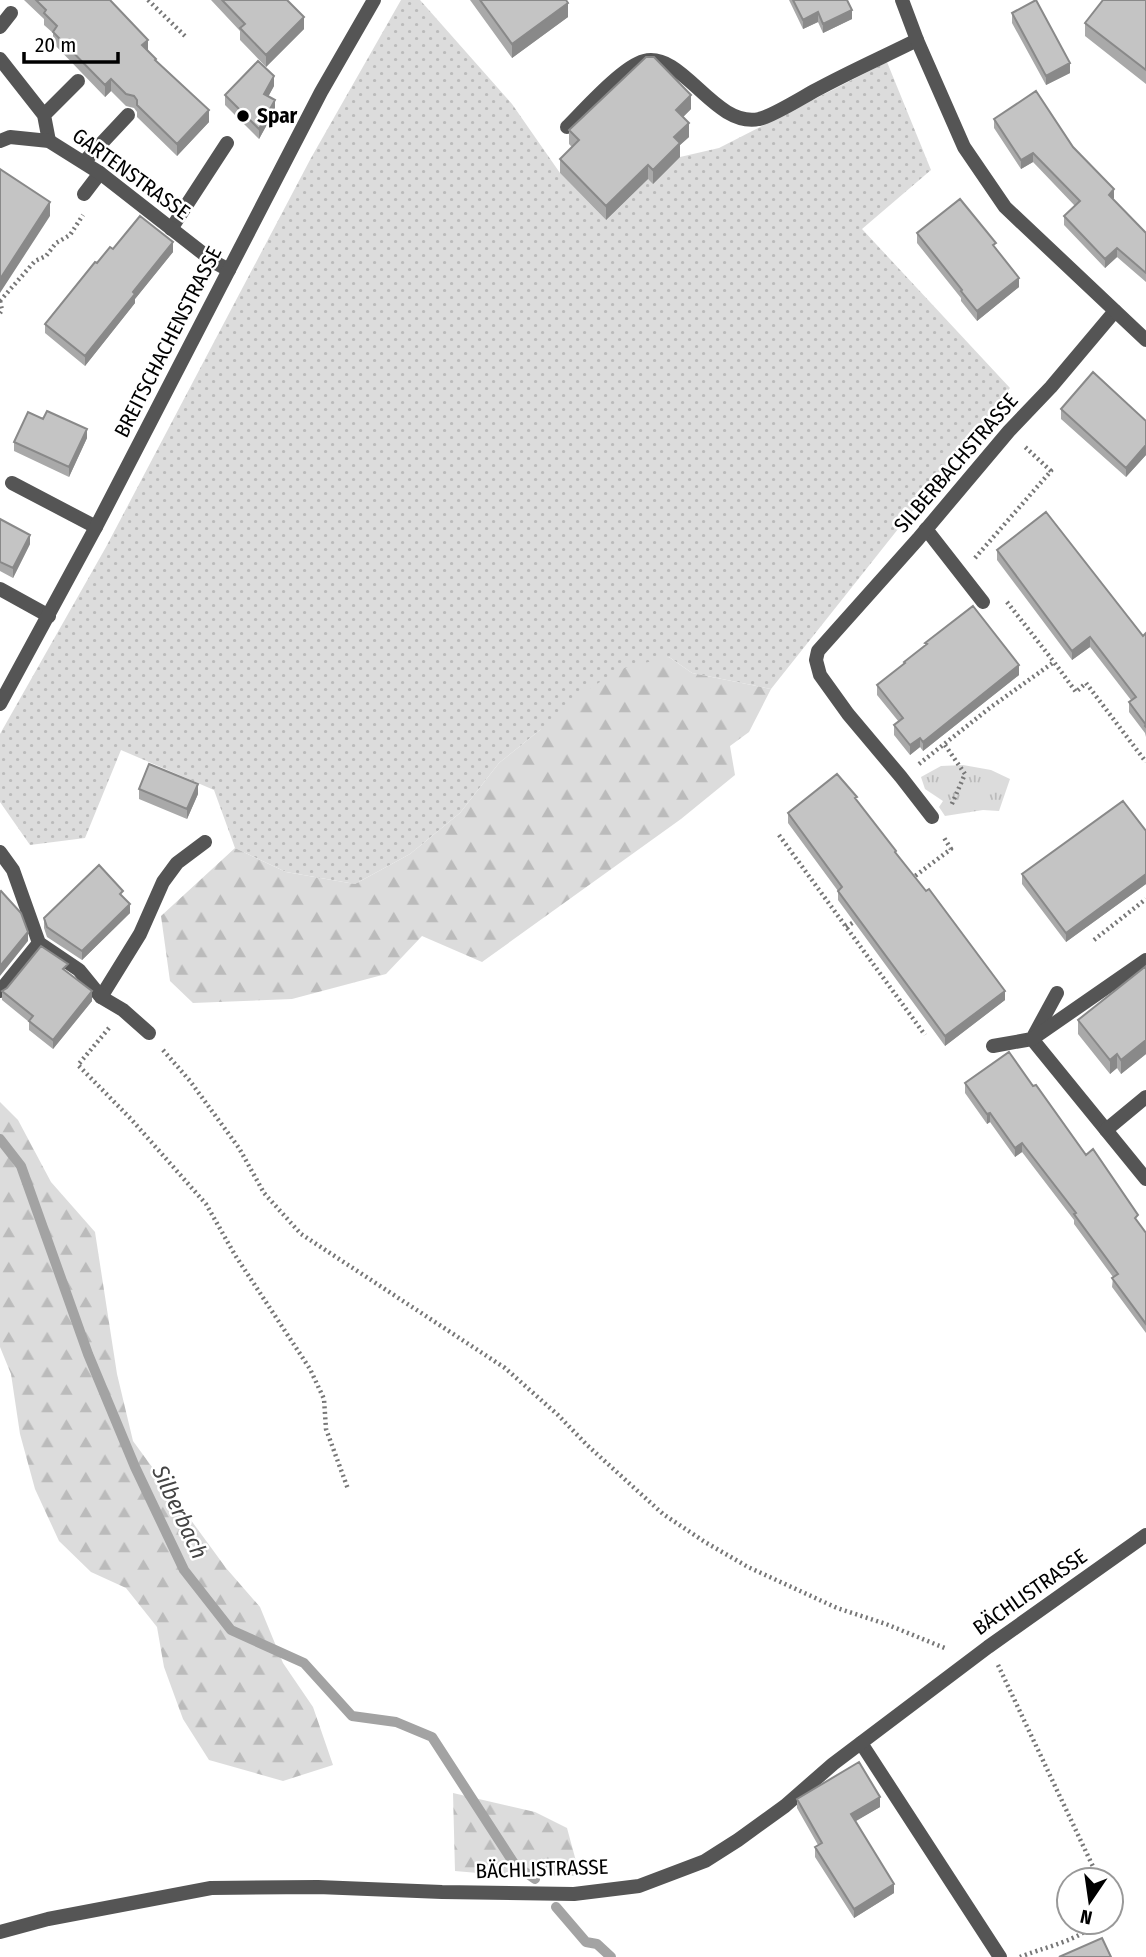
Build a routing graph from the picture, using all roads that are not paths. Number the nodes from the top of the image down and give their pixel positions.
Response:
1 (902, 0) edge
2 (369, 2) edge
3 (11, 13) dead end
4 (0, 27) edge
5 (917, 40) junction
6 (0, 60) edge
7 (78, 81) dead end
8 (44, 115) junction
9 (128, 115) edge
10 (567, 127) dead end
11 (0, 141) edge
12 (49, 141) junction
13 (227, 143) dead end
14 (84, 162) junction
15 (100, 173) junction
16 (84, 194) dead end
17 (171, 229) junction
18 (229, 270) junction
19 (1115, 311) junction
20 (1146, 340) edge
21 (12, 483) dead end
22 (96, 527) junction
23 (926, 529) junction
24 (0, 589) edge
25 (983, 602) dead end
26 (49, 616) junction
27 (0, 704) edge
28 (932, 817) road end
29 (205, 842) dead end
30 (0, 852) edge
31 (39, 943) junction
32 (1146, 960) edge
33 (0, 991) edge
34 (1057, 993) dead end
35 (101, 996) junction
36 (149, 1033) road end
37 (1032, 1039) junction
38 (993, 1046) dead end
39 (1146, 1097) edge
40 (1106, 1130) junction
41 (1146, 1179) edge
42 (1146, 1535) edge
43 (861, 1743) junction
44 (0, 1932) edge
45 (1000, 1957) edge

1 - 5 street
2 - 18 street, BREITSCHACHENSTRASSE
3 - 4 street
5 - 10 street
5 - 19 street
6 - 8 street
7 - 8 street
8 - 12 street
9 - 14 street
11 - 12 street, GARTENSTRASSE
12 - 14 street, GARTENSTRASSE
13 - 17 street
14 - 15 street, GARTENSTRASSE
15 - 16 street
15 - 17 street, GARTENSTRASSE
17 - 18 street, GARTENSTRASSE
18 - 22 street, BREITSCHACHENSTRASSE
19 - 20 street
19 - 23 street, SILBERBACHSTRASSE
21 - 22 street
22 - 26 street, BREITSCHACHENSTRASSE
23 - 25 street
23 - 28 street, SILBERBACHSTRASSE
24 - 26 street
26 - 27 street, BREITSCHACHENSTRASSE
29 - 35 street
30 - 31 street
31 - 33 street
31 - 35 street
32 - 37 street
34 - 37 street
35 - 36 street
37 - 38 street
37 - 40 street
39 - 40 street
40 - 41 street
42 - 43 street, BÄCHLISTRASSE
43 - 44 street, BÄCHLISTRASSE
43 - 45 street

